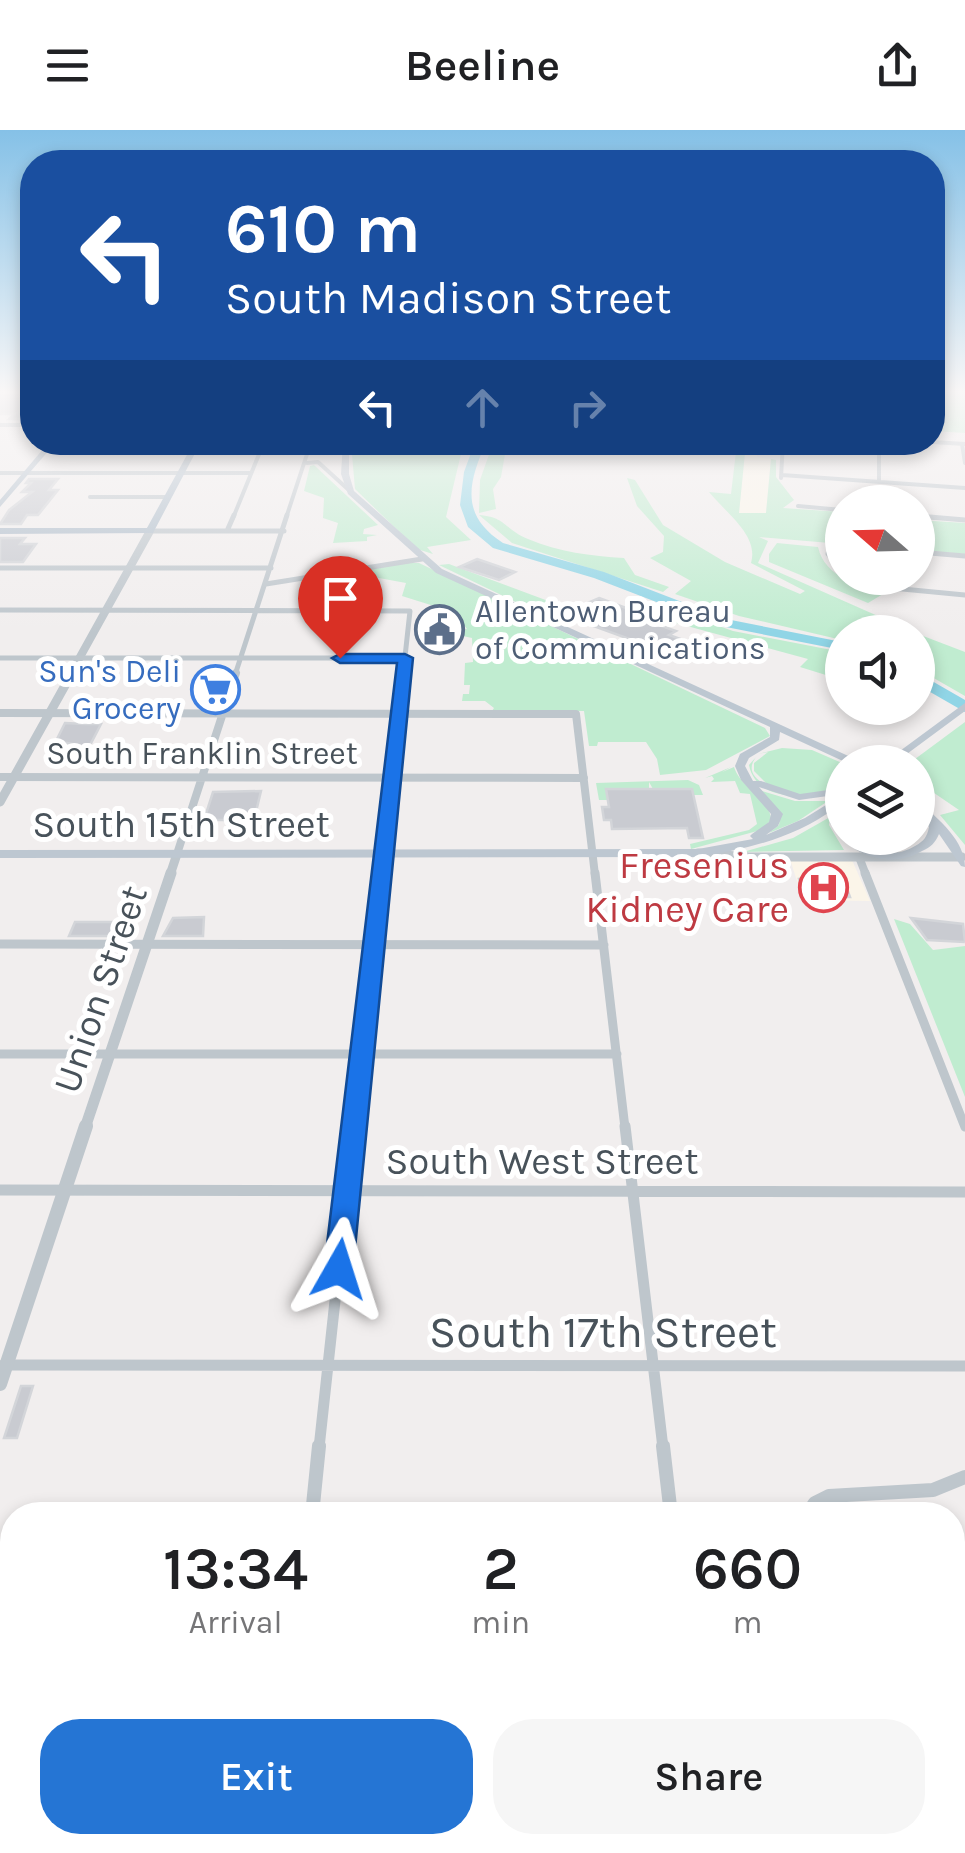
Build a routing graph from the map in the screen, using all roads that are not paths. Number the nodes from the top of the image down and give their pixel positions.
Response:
1 (304, 472) edge
2 (338, 472) edge
3 (345, 472) edge
4 (782, 472) edge
5 (879, 472) edge
6 (0, 473) edge
7 (182, 473) junction
8 (251, 473) joint
9 (27, 474) junction
10 (331, 474) joint
11 (879, 482) junction
12 (965, 488) edge
13 (351, 492) junction
14 (90, 497) dead end
15 (168, 497) junction
16 (0, 506) edge
17 (798, 506) dead end
18 (825, 508) edge
19 (935, 517) edge
20 (965, 520) edge
21 (0, 531) edge
22 (150, 531) junction
23 (227, 531) junction
24 (284, 531) junction
25 (935, 553) edge
26 (965, 556) edge
27 (422, 558) junction
28 (0, 568) edge
29 (130, 568) junction
30 (271, 568) junction
31 (266, 584) junction
32 (935, 592) edge
33 (965, 595) edge
34 (0, 610) edge
35 (106, 610) junction
36 (257, 610) junction
37 (0, 658) edge
38 (80, 658) junction
39 (242, 658) junction
40 (405, 658) junction
41 (965, 706) edge
42 (0, 713) edge
43 (49, 713) junction
44 (223, 714) junction
45 (399, 714) junction
46 (576, 714) joint
47 (774, 725) junction
48 (914, 745) edge
49 (764, 746) junction
50 (819, 746) junction
51 (825, 749) edge
52 (748, 754) junction
53 (0, 778) edge
54 (14, 778) junction
55 (202, 778) junction
56 (392, 778) junction
57 (584, 778) junction
58 (825, 796) edge
59 (0, 802) edge
60 (825, 807) edge
61 (935, 825) edge
62 (728, 849) junction
63 (593, 853) junction
64 (698, 853) junction
65 (0, 854) edge
66 (177, 854) junction
67 (384, 854) junction
68 (883, 855) edge
69 (900, 855) edge
70 (859, 857) junction
71 (893, 857) junction
72 (963, 860) edge
73 (0, 944) edge
74 (374, 944) junction
75 (146, 945) junction
76 (604, 945) junction
77 (0, 1054) edge
78 (110, 1054) junction
79 (362, 1054) junction
80 (617, 1054) junction
81 (965, 1127) edge
82 (0, 1190) edge
83 (64, 1190) junction
84 (633, 1191) junction
85 (347, 1192) junction
86 (965, 1192) edge
87 (3, 1365) edge
88 (328, 1365) junction
89 (654, 1366) junction
90 (965, 1366) edge
91 (0, 1384) edge
92 (965, 1478) edge
93 (313, 1502) edge
94 (670, 1502) edge
95 (817, 1502) edge

1 - 24 street, Union Street
2 - 10 street
3 - 13 main road
4 - 11 street
5 - 11 street
6 - 9 street
7 - 8 street
7 - 9 street
7 - 15 main road
8 - 23 street
9 - 16 main road
10 - 13 street
11 - 12 street
13 - 27 main road
14 - 15 street
15 - 22 main road
17 - 18 street
19 - 20 street
21 - 22 main road
22 - 23 street
22 - 29 street
23 - 24 street
24 - 30 street, Union Street
25 - 26 street
27 - 31 street
27 - 47 main road
28 - 29 street
29 - 30 street
29 - 35 street
30 - 31 street, Union Street
31 - 36 street, Union Street
32 - 33 street
34 - 35 street
35 - 36 street
35 - 38 street
36 - 39 street, Union Street
36 - 40 street
37 - 38 street
38 - 39 street
38 - 43 street
39 - 40 street
39 - 44 street, Union Street
40 - 45 street
41 - 48 main road
42 - 43 street
43 - 44 street
43 - 54 street
44 - 45 street
44 - 55 street, Union Street
45 - 46 street
45 - 56 street
46 - 57 street
47 - 49 main road
47 - 50 main road
49 - 50 main road
49 - 52 main road
50 - 51 main road
52 - 58 main road
52 - 62 main road
53 - 54 street, South Franklin Street
54 - 55 street, South Franklin Street
54 - 59 street
55 - 56 street, South Franklin Street
55 - 66 street, Union Street
56 - 57 street, South Franklin Street
56 - 67 street
57 - 63 street
60 - 62 main road
61 - 72 main road
62 - 64 main road
63 - 64 main road, South 15th Street
63 - 67 main road, South 15th Street
63 - 76 street
64 - 70 street, South 15th Street
65 - 66 main road, South 15th Street
66 - 67 main road, South 15th Street
66 - 75 street, Union Street
67 - 74 street
68 - 71 main road
69 - 71 main road
70 - 71 street, South 15th Street
70 - 81 street
71 - 72 street, South 15th Street
73 - 75 street
74 - 75 street
74 - 76 street
74 - 79 street
75 - 78 street, Union Street
76 - 80 street
77 - 78 street
78 - 79 street
78 - 83 street, Union Street
79 - 80 street
79 - 85 street
80 - 84 street
82 - 83 street, South West Street
83 - 85 street, South West Street
83 - 87 street, Union Street
84 - 85 street, South West Street
84 - 86 street, South West Street
84 - 89 street
85 - 88 street
87 - 88 street, South 17th Street
87 - 91 street, Union Street
88 - 89 street, South 17th Street
88 - 93 street
89 - 90 street, South 17th Street
89 - 94 street
92 - 95 street

